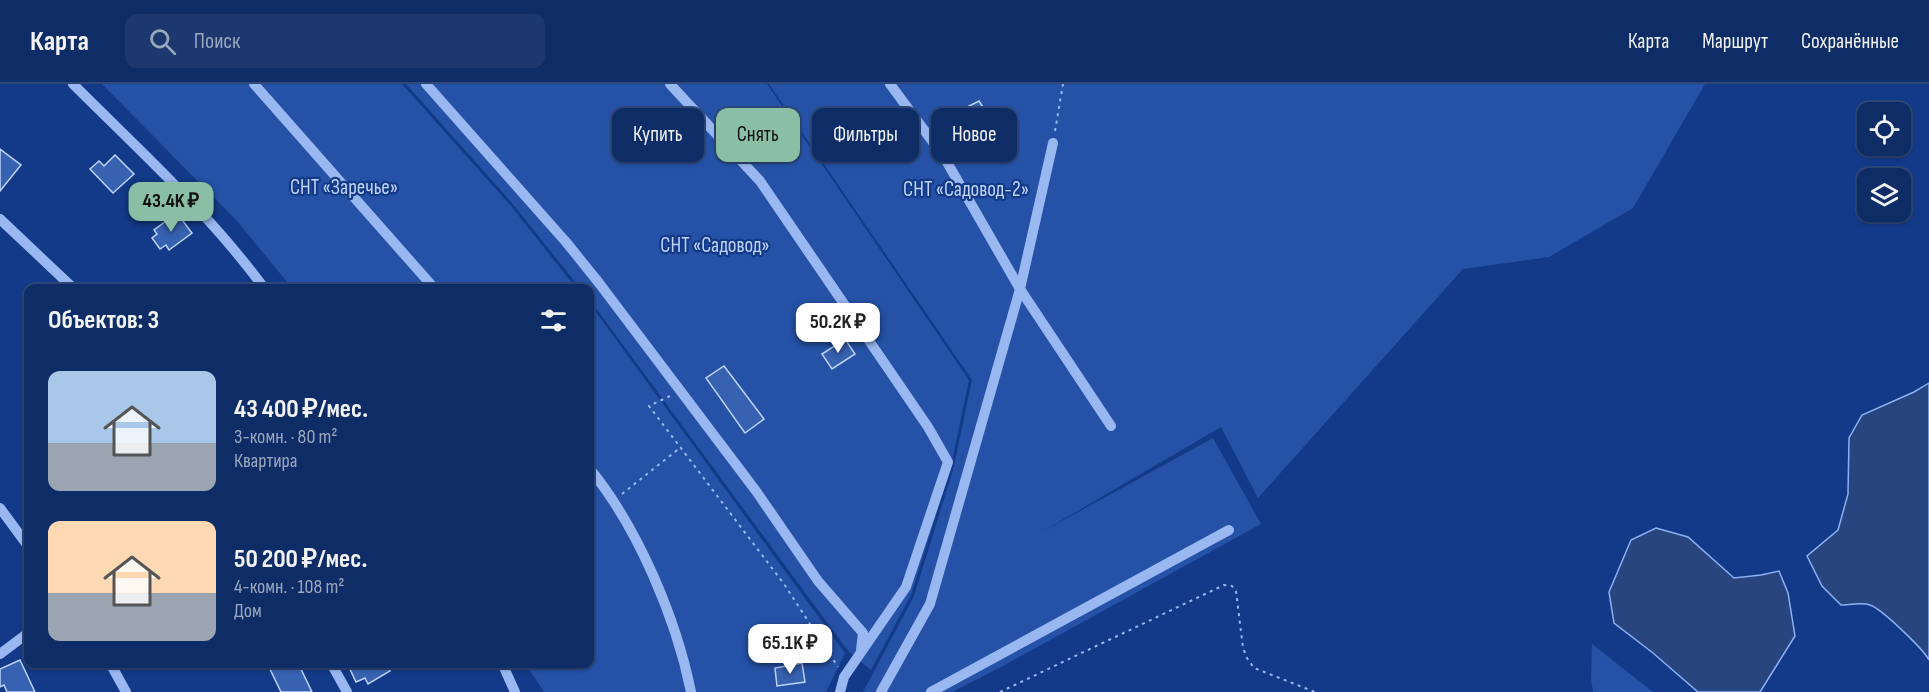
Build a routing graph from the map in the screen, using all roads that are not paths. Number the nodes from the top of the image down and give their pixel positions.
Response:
1 (73, 84) edge
2 (254, 84) edge
3 (426, 84) edge
4 (670, 84) edge
5 (890, 84) edge
6 (1053, 143) road end
7 (0, 219) edge
8 (69, 284) edge
9 (261, 284) edge
10 (430, 284) edge
11 (1020, 289) junction
12 (1111, 426) dead end
13 (594, 475) edge
14 (0, 508) edge
15 (1229, 530) dead end
16 (24, 541) edge
17 (24, 636) edge
18 (0, 654) edge
19 (860, 655) junction
20 (113, 668) edge
21 (334, 668) edge
22 (504, 668) edge
23 (126, 692) edge
24 (347, 692) edge
25 (515, 692) edge
26 (691, 692) edge
27 (840, 692) edge
28 (881, 692) edge
29 (932, 692) edge

1 - 9 street
2 - 10 street
3 - 19 street
4 - 19 street
5 - 11 street
6 - 11 street
7 - 8 street
11 - 12 street
11 - 28 street
13 - 26 street
14 - 16 street
15 - 29 street
17 - 18 street
19 - 27 street
20 - 23 street
21 - 24 street
22 - 25 street

